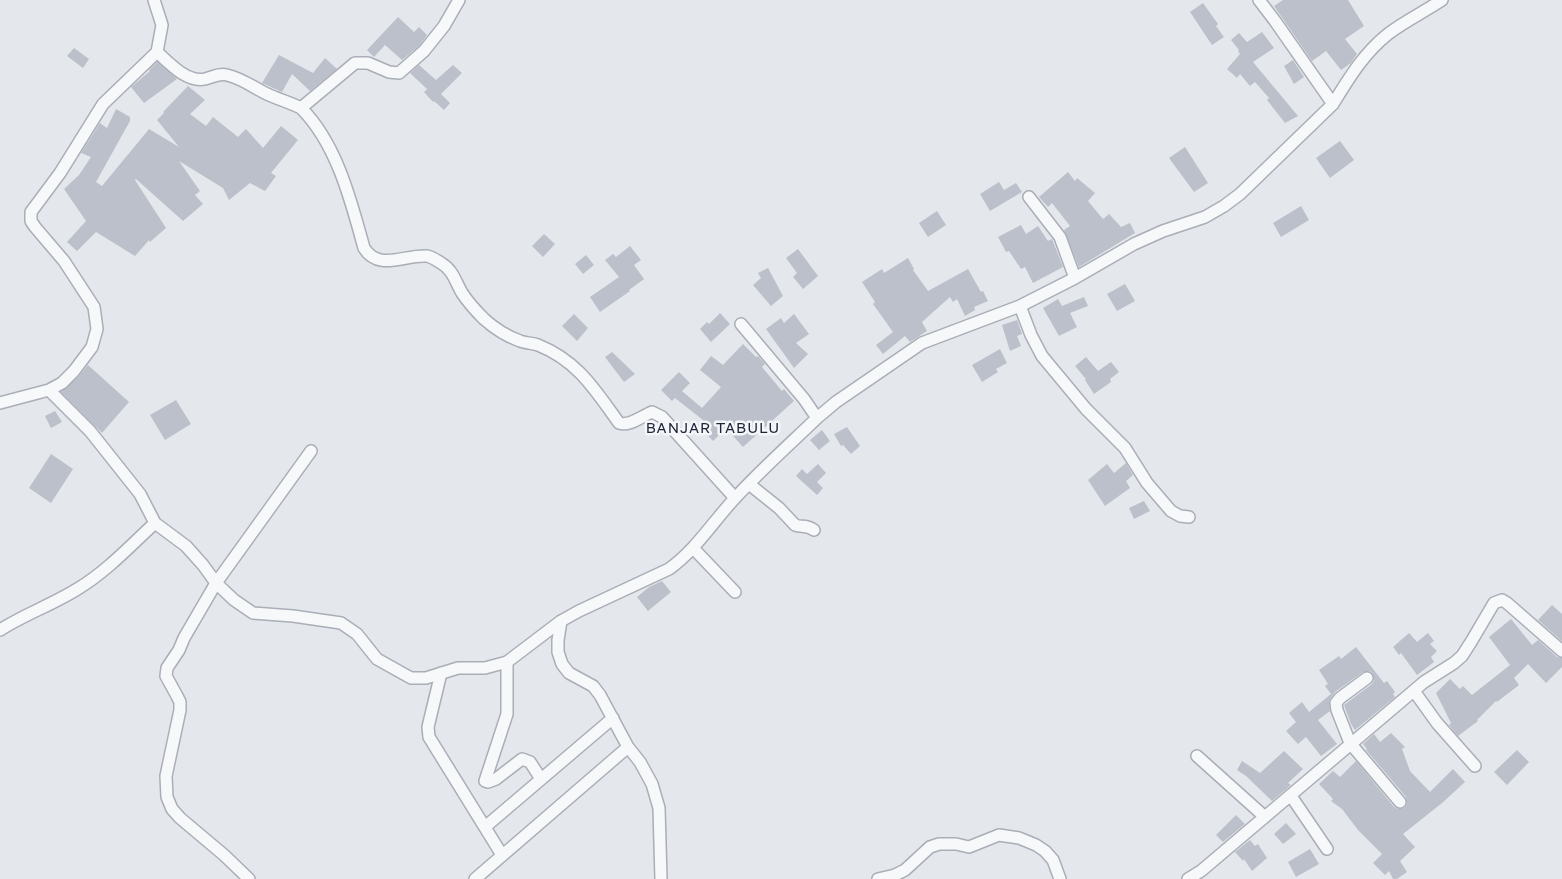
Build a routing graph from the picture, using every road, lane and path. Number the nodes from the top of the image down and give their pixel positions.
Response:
1 (154, 0) edge
2 (459, 0) edge
3 (1259, 0) edge
4 (1442, 0) edge
5 (157, 52) junction
6 (1333, 104) junction
7 (301, 108) junction
8 (1029, 197) dead end
9 (1074, 278) junction
10 (1020, 306) junction
11 (741, 324) dead end
12 (49, 390) junction
13 (0, 403) edge
14 (817, 418) junction
15 (311, 452) dead end
16 (749, 484) junction
17 (735, 498) junction
18 (1189, 517) dead end
19 (155, 523) junction
20 (814, 530) dead end
21 (693, 548) junction
22 (216, 583) junction
23 (735, 592) dead end
24 (561, 622) junction
25 (0, 630) edge
26 (1562, 651) edge
27 (507, 662) junction
28 (441, 673) junction
29 (1367, 678) dead end
30 (1414, 691) junction
31 (613, 718) junction
32 (1350, 743) junction
33 (628, 747) junction
34 (1197, 756) dead end
35 (1475, 766) dead end
36 (542, 779) junction
37 (1291, 796) junction
38 (1400, 802) dead end
39 (1265, 817) junction
40 (485, 828) junction
41 (1327, 849) dead end
42 (502, 855) junction
43 (250, 879) edge
44 (475, 879) edge
45 (661, 879) edge
46 (878, 879) edge
47 (1060, 879) edge
48 (1188, 879) edge

1 - 5 street
2 - 7 street
3 - 6 street
4 - 6 street
5 - 7 street
5 - 12 street
6 - 9 street
7 - 17 street
8 - 9 street
9 - 10 street
10 - 14 street
10 - 18 street
11 - 14 street
12 - 13 street
12 - 19 street
14 - 16 street
15 - 22 street
16 - 17 street
16 - 20 street
17 - 21 street
19 - 22 street
19 - 25 street
21 - 23 street
21 - 24 street
22 - 28 street
22 - 43 street
24 - 27 street
24 - 31 street
26 - 30 street
27 - 28 street
27 - 36 street
28 - 40 street
29 - 32 street
30 - 32 street
30 - 35 street
31 - 33 street
31 - 36 street
32 - 37 street
32 - 38 street
33 - 42 street
33 - 45 street
34 - 39 street
36 - 40 street
37 - 39 street
37 - 41 street
39 - 48 street
40 - 42 street
42 - 44 street
46 - 47 street

